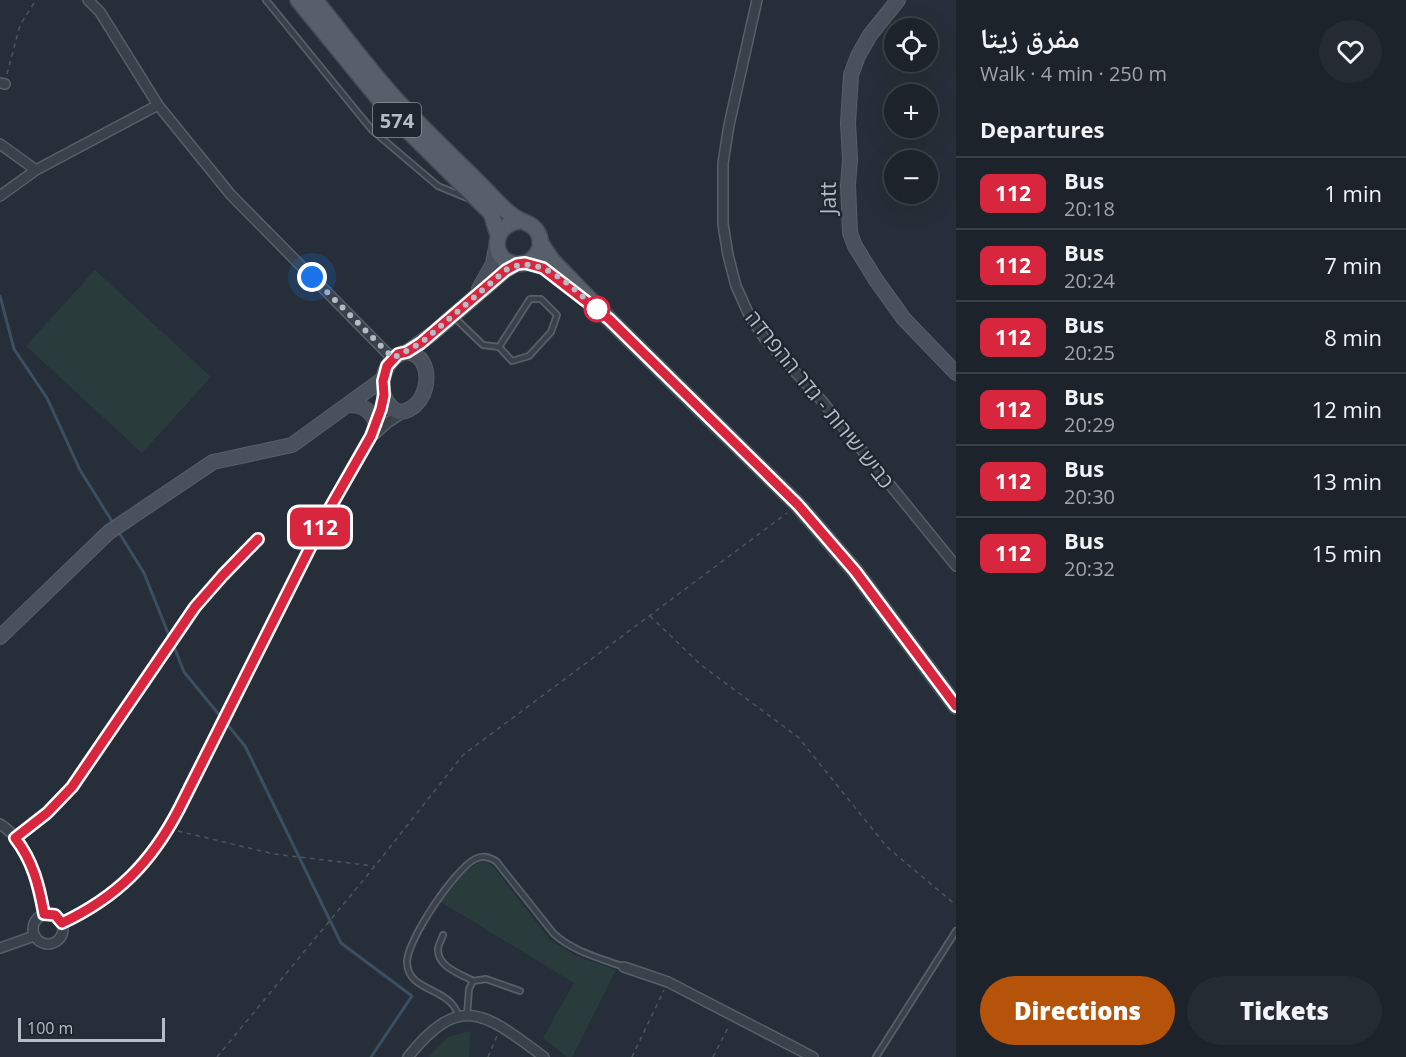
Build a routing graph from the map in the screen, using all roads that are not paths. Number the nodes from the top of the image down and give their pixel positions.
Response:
1 (88, 0) edge
2 (266, 0) edge
3 (298, 0) edge
4 (315, 0) edge
5 (757, 0) edge
6 (898, 0) edge
7 (158, 105) junction
8 (0, 144) edge
9 (36, 170) junction
10 (0, 196) edge
11 (483, 204) junction
12 (521, 221) junction
13 (498, 239) junction
14 (540, 242) junction
15 (521, 264) junction
16 (473, 298) junction
17 (453, 316) junction
18 (609, 319) junction
19 (432, 334) junction
20 (499, 347) junction
21 (407, 352) junction
22 (393, 358) junction
23 (424, 365) junction
24 (956, 373) edge
25 (383, 378) junction
26 (384, 395) junction
27 (347, 405) junction
28 (404, 412) junction
29 (376, 424) junction
30 (369, 440) junction
31 (258, 539) dead end
32 (956, 566) edge
33 (0, 637) edge
34 (956, 706) edge
35 (0, 824) edge
36 (15, 838) junction
37 (44, 914) junction
38 (62, 923) junction
39 (956, 931) edge
40 (443, 935) dead end
41 (34, 936) junction
42 (0, 948) edge
43 (624, 967) joint
44 (473, 981) junction
45 (520, 991) dead end
46 (463, 1015) junction
47 (408, 1057) edge
48 (544, 1057) edge
49 (813, 1057) edge
50 (876, 1057) edge

1 - 7 street
2 - 11 lane
3 - 11 main road, 574
4 - 12 main road, 574
5 - 32 street, כביש שירות - גדר ההפרדה
6 - 24 street, Jatt
7 - 9 street
7 - 22 street
8 - 9 street
9 - 10 street
11 - 13 main road, 574
12 - 13 main road
12 - 14 main road, 574
13 - 15 main road, 574
13 - 16 street
14 - 15 main road
14 - 18 main road, 574
15 - 16 street
15 - 18 main road, 574
16 - 17 street
17 - 19 street
17 - 20 lane
18 - 34 main road, 574
19 - 21 street
19 - 23 street
20 - 20 lane
21 - 22 street
21 - 23 street
22 - 25 street
23 - 28 street
25 - 26 street
25 - 27 street
26 - 28 street
26 - 29 street
27 - 29 street
27 - 33 street
28 - 30 street
29 - 30 street
30 - 38 street
31 - 36 street
35 - 36 street
36 - 37 street
37 - 38 street
37 - 41 street
38 - 41 street
39 - 50 lane
40 - 44 lane
41 - 42 street
43 - 46 lane
43 - 49 street
44 - 45 lane
44 - 46 lane
46 - 47 street
46 - 48 street

